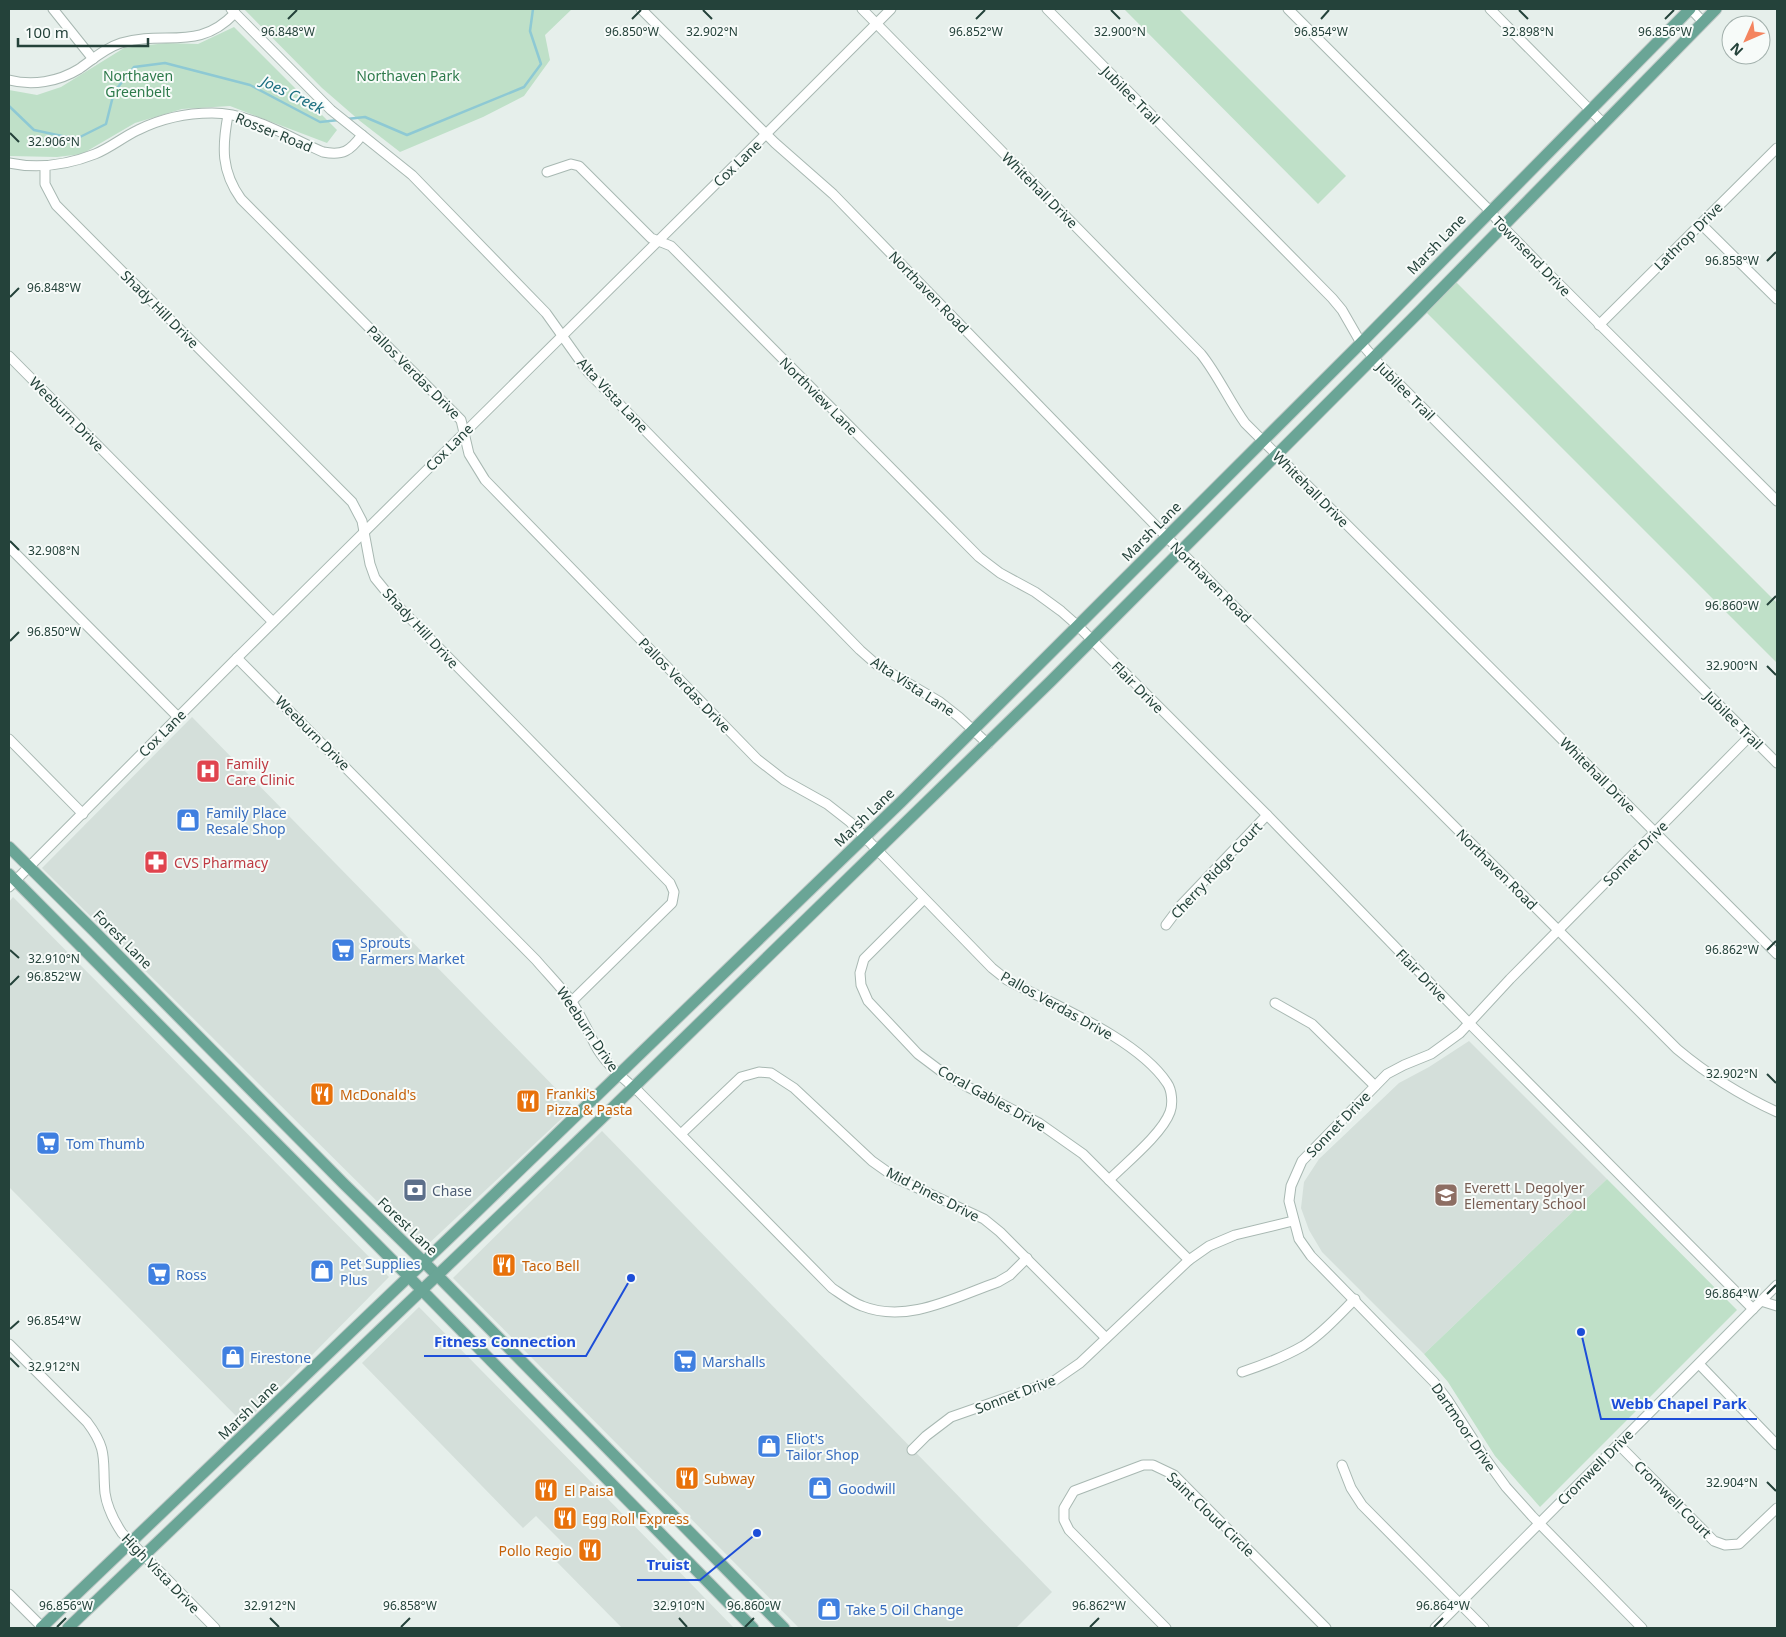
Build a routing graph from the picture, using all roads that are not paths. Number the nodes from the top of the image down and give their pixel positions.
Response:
1 (53, 9) edge
2 (642, 9) edge
3 (862, 9) edge
4 (891, 9) edge
5 (1047, 9) edge
6 (1288, 9) edge
7 (1490, 9) edge
8 (1690, 9) edge
9 (1716, 9) edge
10 (233, 11) edge
11 (1703, 22) junction
12 (877, 23) junction
13 (93, 59) junction
14 (9, 80) edge
15 (1589, 110) junction
16 (228, 114) junction
17 (1602, 123) junction
18 (359, 133) junction
19 (766, 135) junction
20 (1777, 148) edge
21 (9, 163) edge
22 (44, 166) junction
23 (547, 172) dead end
24 (1490, 212) junction
25 (1701, 224) junction
26 (1502, 226) junction
27 (658, 240) junction
28 (1777, 299) edge
29 (1599, 325) junction
30 (563, 335) junction
31 (1361, 343) junction
32 (9, 356) edge
33 (1373, 358) junction
34 (464, 433) junction
35 (1263, 440) junction
36 (1277, 454) junction
37 (1777, 501) edge
38 (363, 533) junction
39 (1167, 537) junction
40 (9, 547) edge
41 (1180, 551) junction
42 (273, 622) junction
43 (1078, 626) junction
44 (1092, 641) junction
45 (238, 658) junction
46 (178, 718) junction
47 (974, 731) junction
48 (1750, 736) junction
49 (9, 739) edge
50 (988, 744) junction
51 (1777, 763) edge
52 (83, 814) junction
53 (1267, 815) junction
54 (1656, 833) junction
55 (865, 838) junction
56 (9, 847) edge
57 (878, 851) junction
58 (29, 867) junction
59 (11, 881) edge
60 (924, 899) junction
61 (1166, 926) dead end
62 (1558, 930) junction
63 (1777, 954) edge
64 (147, 985) junction
65 (133, 999) junction
66 (572, 1001) junction
67 (1275, 1003) dead end
68 (1469, 1023) junction
69 (619, 1075) junction
70 (1375, 1086) junction
71 (634, 1087) junction
72 (1777, 1112) edge
73 (681, 1134) junction
74 (314, 1153) junction
75 (300, 1167) junction
76 (518, 1172) junction
77 (1109, 1180) junction
78 (532, 1184) junction
79 (1293, 1221) junction
80 (1027, 1258) junction
81 (1188, 1260) junction
82 (423, 1262) junction
83 (437, 1275) junction
84 (408, 1276) junction
85 (1777, 1285) edge
86 (422, 1290) junction
87 (1355, 1300) junction
88 (1761, 1301) junction
89 (1777, 1306) edge
90 (1753, 1309) junction
91 (1106, 1338) junction
92 (9, 1344) edge
93 (1699, 1364) junction
94 (1242, 1372) dead end
95 (302, 1378) junction
96 (544, 1383) junction
97 (316, 1392) junction
98 (528, 1398) junction
99 (1618, 1444) junction
100 (1777, 1445) edge
101 (912, 1450) dead end
102 (1342, 1466) dead end
103 (200, 1477) junction
104 (213, 1490) junction
105 (1777, 1508) edge
106 (674, 1516) junction
107 (1539, 1523) junction
108 (658, 1532) junction
109 (130, 1543) junction
110 (143, 1556) junction
111 (9, 1594) edge
112 (759, 1602) junction
113 (1460, 1604) junction
114 (742, 1618) junction
115 (42, 1628) edge
116 (68, 1628) edge
117 (215, 1628) edge
118 (752, 1628) edge
119 (784, 1628) edge
120 (1166, 1628) edge
121 (1326, 1628) edge
122 (1435, 1628) edge
123 (1484, 1628) edge
124 (1642, 1628) edge

1 - 13 street
2 - 19 street, Northaven Road
3 - 12 street, Whitehall Drive
4 - 12 street, Cox Lane
5 - 31 street, Jubilee Trail
6 - 24 street, Townsend Drive
7 - 15 street
8 - 11 street
8 - 15 main road, Marsh Lane
9 - 11 main road
10 - 13 street
10 - 18 street, Alta Vista Lane
11 - 17 main road
12 - 19 street, Cox Lane
12 - 35 street, Whitehall Drive
13 - 14 street
15 - 17 street
15 - 24 main road, Marsh Lane
16 - 18 street, Rosser Road
16 - 22 street, Rosser Road
16 - 34 street, Pallos Verdas Drive
17 - 26 main road
18 - 30 street, Alta Vista Lane
19 - 27 street, Cox Lane
19 - 39 street, Northaven Road
20 - 25 street, Lathrop Drive
21 - 22 street, Rosser Road
22 - 38 street, Shady Hill Drive
23 - 27 street, Northview Lane
24 - 26 street, Townsend Drive
24 - 31 main road, Marsh Lane
25 - 28 street
25 - 29 street, Lathrop Drive
26 - 29 street, Townsend Drive
26 - 33 main road
27 - 30 street, Cox Lane
27 - 43 street, Northview Lane
29 - 37 street, Townsend Drive
30 - 34 street, Cox Lane
30 - 47 street, Alta Vista Lane
31 - 33 street, Jubilee Trail
31 - 35 main road, Marsh Lane
32 - 42 street, Weeburn Drive
33 - 36 main road
33 - 48 street, Jubilee Trail
34 - 38 street, Cox Lane
34 - 55 street, Pallos Verdas Drive
35 - 36 street, Whitehall Drive
35 - 39 main road, Marsh Lane
36 - 41 main road
36 - 54 street, Whitehall Drive
38 - 42 street, Cox Lane
38 - 66 street, Shady Hill Drive
39 - 41 street, Northaven Road
39 - 43 main road, Marsh Lane
40 - 46 street
41 - 44 main road
41 - 62 street, Northaven Road
42 - 45 street, Cox Lane
43 - 44 street, Northview Lane
43 - 47 main road, Marsh Lane
44 - 50 main road
44 - 53 street, Flair Drive
45 - 46 street, Cox Lane
45 - 66 street, Weeburn Drive
46 - 52 street, Cox Lane
47 - 50 street, Alta Vista Lane
47 - 55 main road, Marsh Lane
48 - 51 street, Jubilee Trail
48 - 54 street, Sonnet Drive
49 - 52 street
50 - 57 main road
52 - 58 street, Cox Lane
53 - 61 street, Cherry Ridge Court
53 - 68 street, Flair Drive
54 - 62 street, Sonnet Drive
54 - 63 street, Whitehall Drive
55 - 57 street, Pallos Verdas Drive
55 - 69 main road, Marsh Lane
56 - 58 main road, Forest Lane
57 - 60 street, Pallos Verdas Drive
57 - 71 main road
58 - 59 street, Cox Lane
58 - 64 main road, Forest Lane
59 - 65 main road
60 - 77 street, Pallos Verdas Drive
60 - 77 street, Coral Gables Drive
62 - 68 street, Sonnet Drive
62 - 72 street, Northaven Road
64 - 65 main road
64 - 74 main road, Forest Lane
65 - 75 main road
66 - 69 street, Weeburn Drive
67 - 70 street
68 - 70 street, Sonnet Drive
68 - 90 street, Flair Drive
69 - 71 street, Weeburn Drive
69 - 76 main road, Marsh Lane
70 - 79 street, Sonnet Drive
71 - 73 street, Weeburn Drive
71 - 78 main road
73 - 80 street, Weeburn Drive
73 - 80 street, Mid Pines Drive
74 - 75 main road
74 - 82 main road, Forest Lane
75 - 84 main road
76 - 78 main road
76 - 82 main road, Marsh Lane
77 - 81 street, Coral Gables Drive
78 - 83 main road
79 - 81 street, Sonnet Drive
79 - 87 street, Dartmoor Drive
80 - 91 street, Mid Pines Drive
81 - 91 street, Sonnet Drive
82 - 83 main road, Forest Lane
82 - 84 main road, Marsh Lane
83 - 86 main road
83 - 96 main road, Forest Lane
84 - 86 main road
84 - 95 main road, Marsh Lane
85 - 88 street, Cromwell Drive
86 - 97 main road
86 - 98 main road
87 - 94 street
87 - 107 street, Dartmoor Drive
88 - 89 street
88 - 90 street, Cromwell Drive
90 - 93 street, Cromwell Drive
91 - 101 street, Sonnet Drive
92 - 109 street, High Vista Drive
93 - 99 street, Cromwell Drive
93 - 100 street
95 - 97 main road
95 - 103 main road, Marsh Lane
96 - 98 main road
96 - 106 main road, Forest Lane
97 - 104 main road
98 - 108 main road
99 - 105 street, Cromwell Court
99 - 107 street, Cromwell Drive
102 - 113 street
103 - 104 main road
103 - 109 main road, Marsh Lane
104 - 110 main road
106 - 108 main road
106 - 112 main road, Forest Lane
107 - 113 street, Cromwell Drive
107 - 124 street, Dartmoor Drive
108 - 114 main road
109 - 110 street, High Vista Drive
109 - 115 main road, Marsh Lane
110 - 116 main road
110 - 117 street, High Vista Drive
111 - 115 street
112 - 114 main road
112 - 119 main road, Forest Lane
113 - 122 street, Cromwell Drive
113 - 123 street
114 - 118 main road
120 - 121 street, Saint Cloud Circle

